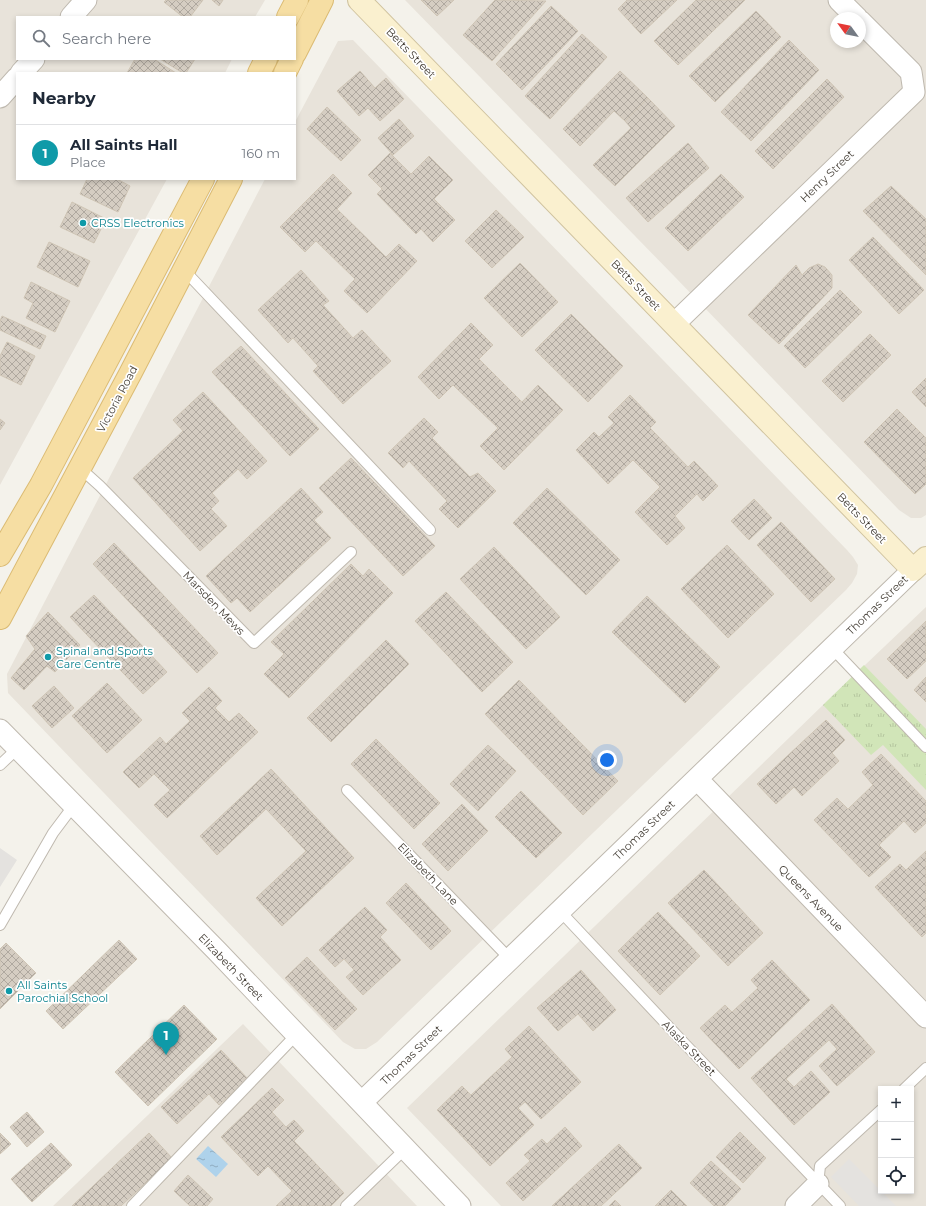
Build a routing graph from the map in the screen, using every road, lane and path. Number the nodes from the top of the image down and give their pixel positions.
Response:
1 (86, 0) edge
2 (297, 0) edge
3 (322, 0) edge
4 (360, 0) edge
5 (839, 0) edge
6 (851, 12) edge
7 (72, 16) edge
8 (289, 16) edge
9 (866, 27) edge
10 (296, 51) edge
11 (33, 60) edge
12 (266, 60) edge
13 (292, 60) edge
14 (22, 72) edge
15 (260, 72) edge
16 (286, 72) edge
17 (16, 79) edge
18 (0, 97) edge
19 (203, 180) edge
20 (230, 180) edge
21 (184, 270) junction
22 (674, 324) junction
23 (80, 468) junction
24 (430, 530) dead end
25 (351, 552) dead end
26 (0, 555) edge
27 (920, 564) edge
28 (0, 618) edge
29 (832, 648) junction
30 (0, 730) edge
31 (926, 747) edge
32 (18, 748) junction
33 (0, 765) edge
34 (697, 779) junction
35 (347, 790) dead end
36 (74, 805) junction
37 (560, 911) junction
38 (0, 925) edge
39 (510, 959) junction
40 (926, 1017) edge
41 (297, 1034) junction
42 (926, 1068) edge
43 (907, 1086) edge
44 (362, 1102) junction
45 (878, 1113) edge
46 (406, 1149) junction
47 (818, 1184) junction
48 (132, 1206) edge
49 (346, 1206) edge
50 (460, 1206) edge
51 (796, 1206) edge
52 (840, 1206) edge

1 - 7 street
2 - 8 main road
3 - 10 main road
4 - 22 street, Betts Street
5 - 6 street
9 - 22 street, Henry Street
11 - 14 street
12 - 15 main road
13 - 16 main road
17 - 18 street
19 - 26 main road
20 - 21 main road, Victoria Road
21 - 23 main road, Victoria Road
21 - 24 lane
22 - 27 street, Betts Street
23 - 25 lane, Marsden Mews
23 - 28 main road, Victoria Road
27 - 29 street, Thomas Street
29 - 31 lane
29 - 34 street, Thomas Street
30 - 32 street, Elizabeth Street
32 - 33 lane
32 - 36 street, Elizabeth Street
34 - 37 street, Thomas Street
34 - 40 street, Queens Avenue
35 - 39 lane, Elizabeth Lane
36 - 38 lane
36 - 41 street, Elizabeth Street
37 - 39 street, Thomas Street
37 - 47 lane, Alaska Street
39 - 44 street, Thomas Street
41 - 44 street, Elizabeth Street
41 - 48 lane
42 - 43 lane
44 - 46 street, Elizabeth Street
45 - 47 lane
46 - 49 lane
46 - 50 street, Elizabeth Street
47 - 51 street
47 - 52 lane, Alaska Street

